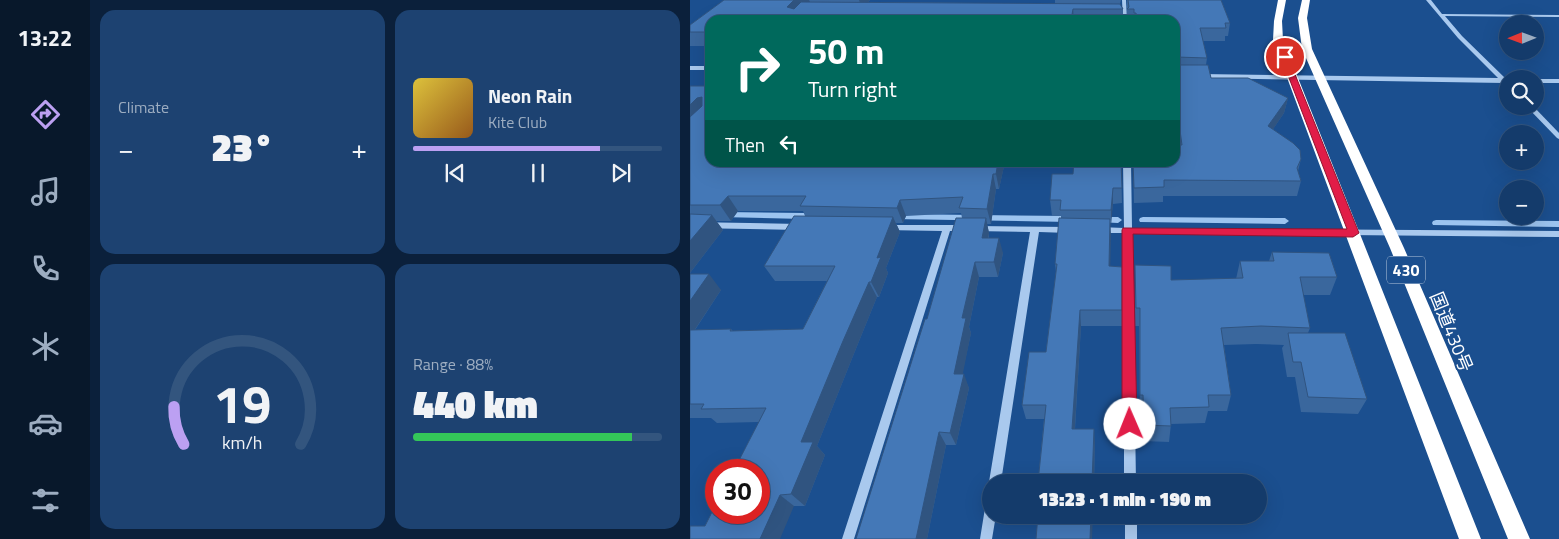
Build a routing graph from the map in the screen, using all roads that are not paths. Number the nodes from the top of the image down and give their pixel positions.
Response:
1 (1124, 0) edge
2 (1282, 0) edge
3 (1306, 0) edge
4 (1428, 0) edge
5 (1115, 14) edge
6 (1443, 14) junction
7 (1118, 15) edge
8 (1125, 15) edge
9 (1559, 16) edge
10 (690, 68) edge
11 (705, 68) edge
12 (1499, 75) edge
13 (1193, 76) edge
14 (1292, 77) junction
15 (1320, 78) junction
16 (1544, 81) edge
17 (1559, 81) edge
18 (1499, 82) edge
19 (1538, 115) edge
20 (1559, 137) edge
21 (1127, 167) edge
22 (690, 226) edge
23 (809, 227) edge
24 (878, 227) edge
25 (948, 228) junction
26 (1036, 229) junction
27 (1081, 230) edge
28 (1090, 230) edge
29 (1127, 230) junction
30 (1353, 233) junction
31 (1390, 233) junction
32 (1559, 234) edge
33 (996, 474) edge
34 (1130, 474) edge
35 (988, 524) edge
36 (1131, 524) edge
37 (848, 539) edge
38 (986, 539) edge
39 (1131, 539) edge
40 (1470, 539) edge
41 (1519, 539) edge

1 - 8 street
2 - 14 highway, 430
3 - 15 highway, 国道430号 / 430
4 - 6 street
5 - 7 street
6 - 9 street
6 - 12 street
10 - 11 street
13 - 14 street
14 - 15 street
14 - 30 highway, 430
15 - 18 street
15 - 31 highway, 国道430号 / 430
16 - 17 street
19 - 20 street
21 - 29 street
22 - 23 street
24 - 25 street
25 - 26 street
25 - 37 street
26 - 27 street
26 - 33 street
28 - 29 street
29 - 30 street
29 - 34 street
30 - 31 street
30 - 40 highway, 430
31 - 32 street
31 - 41 highway, 国道430号 / 430
35 - 38 street
36 - 39 street

